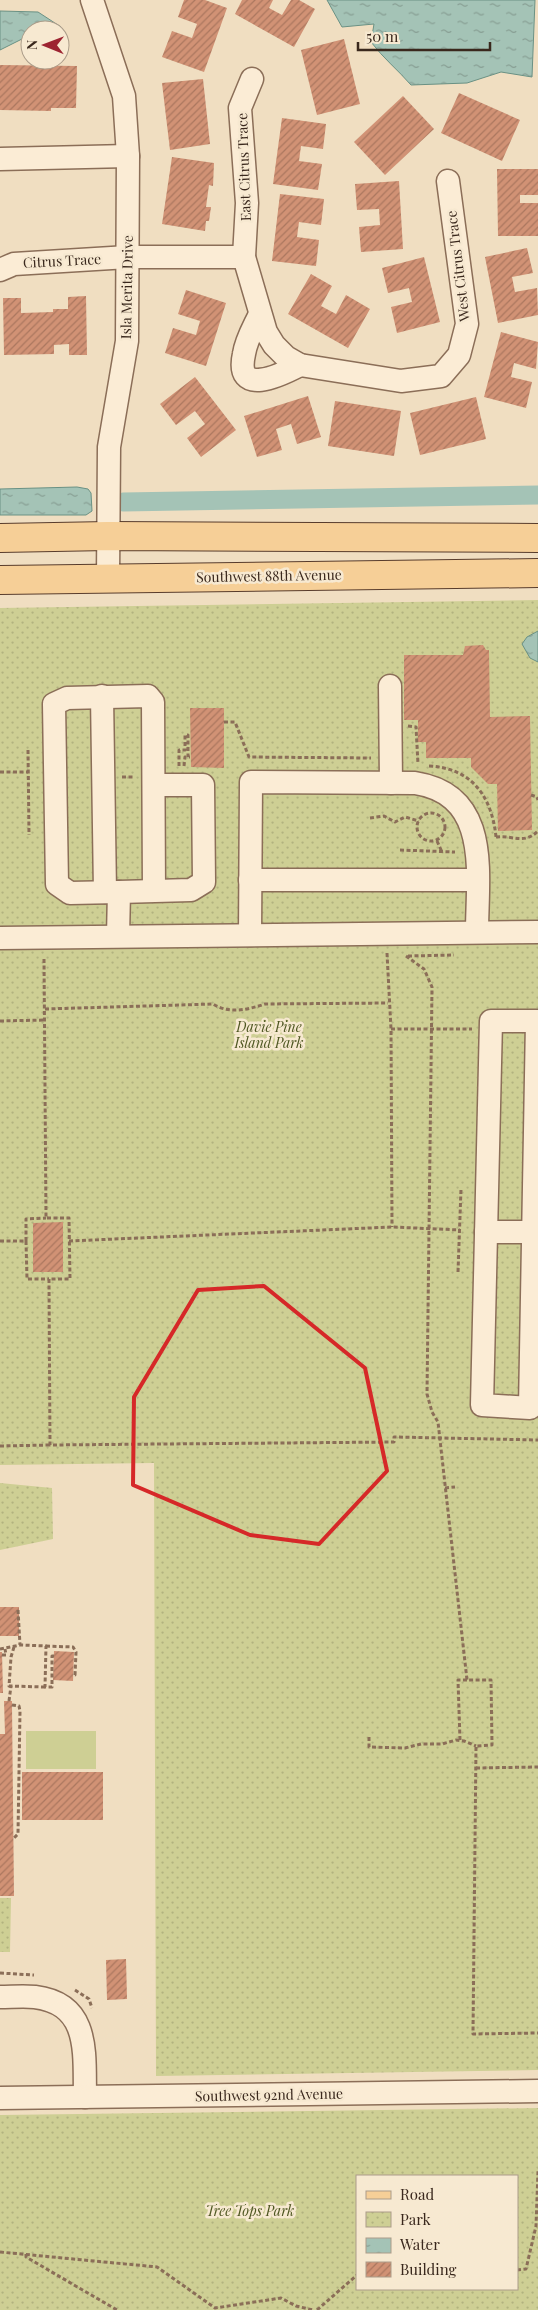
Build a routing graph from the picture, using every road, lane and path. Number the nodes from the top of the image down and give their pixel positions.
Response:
1 (92, 0) edge
2 (252, 80) dead end
3 (128, 156) junction
4 (0, 159) edge
5 (448, 181) dead end
6 (128, 257) junction
7 (244, 257) junction
8 (0, 270) edge
9 (260, 314) junction
10 (300, 365) junction
11 (108, 536) junction
12 (0, 538) edge
13 (538, 538) edge
14 (538, 573) edge
15 (108, 579) junction
16 (0, 580) edge
17 (390, 686) dead end
18 (102, 696) junction
19 (224, 722) dead end
20 (28, 750) dead end
21 (375, 758) dead end
22 (184, 762) dead end
23 (179, 768) dead end
24 (0, 772) edge
25 (28, 772) junction
26 (115, 777) dead end
27 (149, 781) junction
28 (391, 783) junction
29 (531, 796) dead end
30 (538, 800) edge
31 (370, 818) dead end
32 (419, 821) junction
33 (538, 831) edge
34 (29, 835) dead end
35 (496, 836) dead end
36 (437, 840) junction
37 (400, 850) dead end
38 (442, 852) junction
39 (455, 852) dead end
40 (250, 880) junction
41 (477, 880) junction
42 (154, 890) junction
43 (112, 892) junction
44 (477, 932) junction
45 (538, 932) edge
46 (250, 935) junction
47 (118, 936) junction
48 (0, 938) edge
49 (377, 954) dead end
50 (406, 956) dead end
51 (54, 958) dead end
52 (388, 1003) junction
53 (44, 1009) junction
54 (45, 1020) junction
55 (0, 1021) edge
56 (537, 1021) edge
57 (391, 1029) junction
58 (432, 1029) junction
59 (468, 1029) dead end
60 (461, 1189) dead end
61 (46, 1218) junction
62 (392, 1228) junction
63 (429, 1229) junction
64 (460, 1230) junction
65 (486, 1232) junction
66 (536, 1232) edge
67 (0, 1241) edge
68 (26, 1241) junction
69 (69, 1241) junction
70 (458, 1272) dead end
71 (49, 1279) junction
72 (440, 1436) junction
73 (538, 1440) edge
74 (50, 1445) junction
75 (0, 1446) edge
76 (455, 1487) dead end
77 (446, 1488) junction
78 (18, 1610) dead end
79 (20, 1645) junction
80 (46, 1646) junction
81 (14, 1647) junction
82 (6, 1648) junction
83 (0, 1649) edge
84 (2, 1655) dead end
85 (54, 1656) dead end
86 (73, 1675) dead end
87 (468, 1680) junction
88 (11, 1686) junction
89 (45, 1687) junction
90 (9, 1701) dead end
91 (12, 1705) dead end
92 (369, 1737) dead end
93 (460, 1740) junction
94 (476, 1746) junction
95 (538, 1767) edge
96 (476, 1768) junction
97 (14, 1838) dead end
98 (0, 1997) edge
99 (538, 2033) edge
100 (538, 2091) edge
101 (85, 2097) junction
102 (0, 2098) edge
103 (538, 2171) edge
104 (0, 2252) edge
105 (26, 2254) junction
106 (518, 2270) edge
107 (356, 2275) edge
108 (117, 2310) edge
109 (312, 2310) edge
110 (317, 2310) edge

1 - 3 street, Isla Merita Drive
2 - 7 street, East Citrus Trace
3 - 4 street
3 - 6 street, Isla Merita Drive
5 - 10 street, West Citrus Trace
6 - 7 street, Citrus Trace
6 - 8 street, Citrus Trace
6 - 11 street, Isla Merita Drive
7 - 9 street, West Citrus Trace
9 - 10 street, West Citrus Trace
9 - 10 street
11 - 12 main road
11 - 13 main road
11 - 15 street, Isla Merita Drive
14 - 15 main road, Southwest 88th Avenue
15 - 16 main road, Southwest 88th Avenue
17 - 28 street
18 - 27 street
18 - 43 street
18 - 43 street
19 - 21 path
20 - 25 path
22 - 23 path
24 - 25 path
25 - 34 path
26 - 27 path
27 - 42 street
27 - 42 street
28 - 40 street
28 - 41 street
29 - 30 path
31 - 32 path
32 - 36 path
32 - 36 path
33 - 35 path
36 - 38 path
37 - 38 path
38 - 39 path
40 - 41 street
40 - 46 street
41 - 44 street
42 - 43 street
43 - 47 street
44 - 45 street
44 - 46 street
46 - 47 street
47 - 48 street
49 - 52 path
50 - 58 path
51 - 53 path
52 - 53 path
52 - 57 path
53 - 54 path
54 - 55 path
54 - 61 path
56 - 65 street
56 - 66 street
57 - 58 path
57 - 62 path
58 - 59 path
58 - 63 path
60 - 64 path
61 - 68 path
61 - 69 path
62 - 63 path
62 - 69 path
63 - 64 path
63 - 72 path
64 - 70 path
65 - 66 street
65 - 66 street
67 - 68 path
68 - 71 path
69 - 71 path
71 - 74 path
72 - 73 path
72 - 74 path
72 - 77 path
74 - 75 path
76 - 77 path
77 - 87 path
78 - 79 path
79 - 80 path
79 - 81 path
80 - 86 path
80 - 89 path
81 - 82 path
81 - 88 path
82 - 83 path
82 - 84 path
85 - 89 path
87 - 93 path
87 - 94 path
88 - 89 path
88 - 90 path
91 - 97 path
92 - 93 path
93 - 94 path
94 - 96 path
95 - 96 path
96 - 99 path
98 - 101 street
100 - 101 street, Southwest 92nd Avenue
101 - 102 street, Southwest 92nd Avenue
103 - 106 path
104 - 105 path
105 - 108 path
105 - 109 path
107 - 110 path

